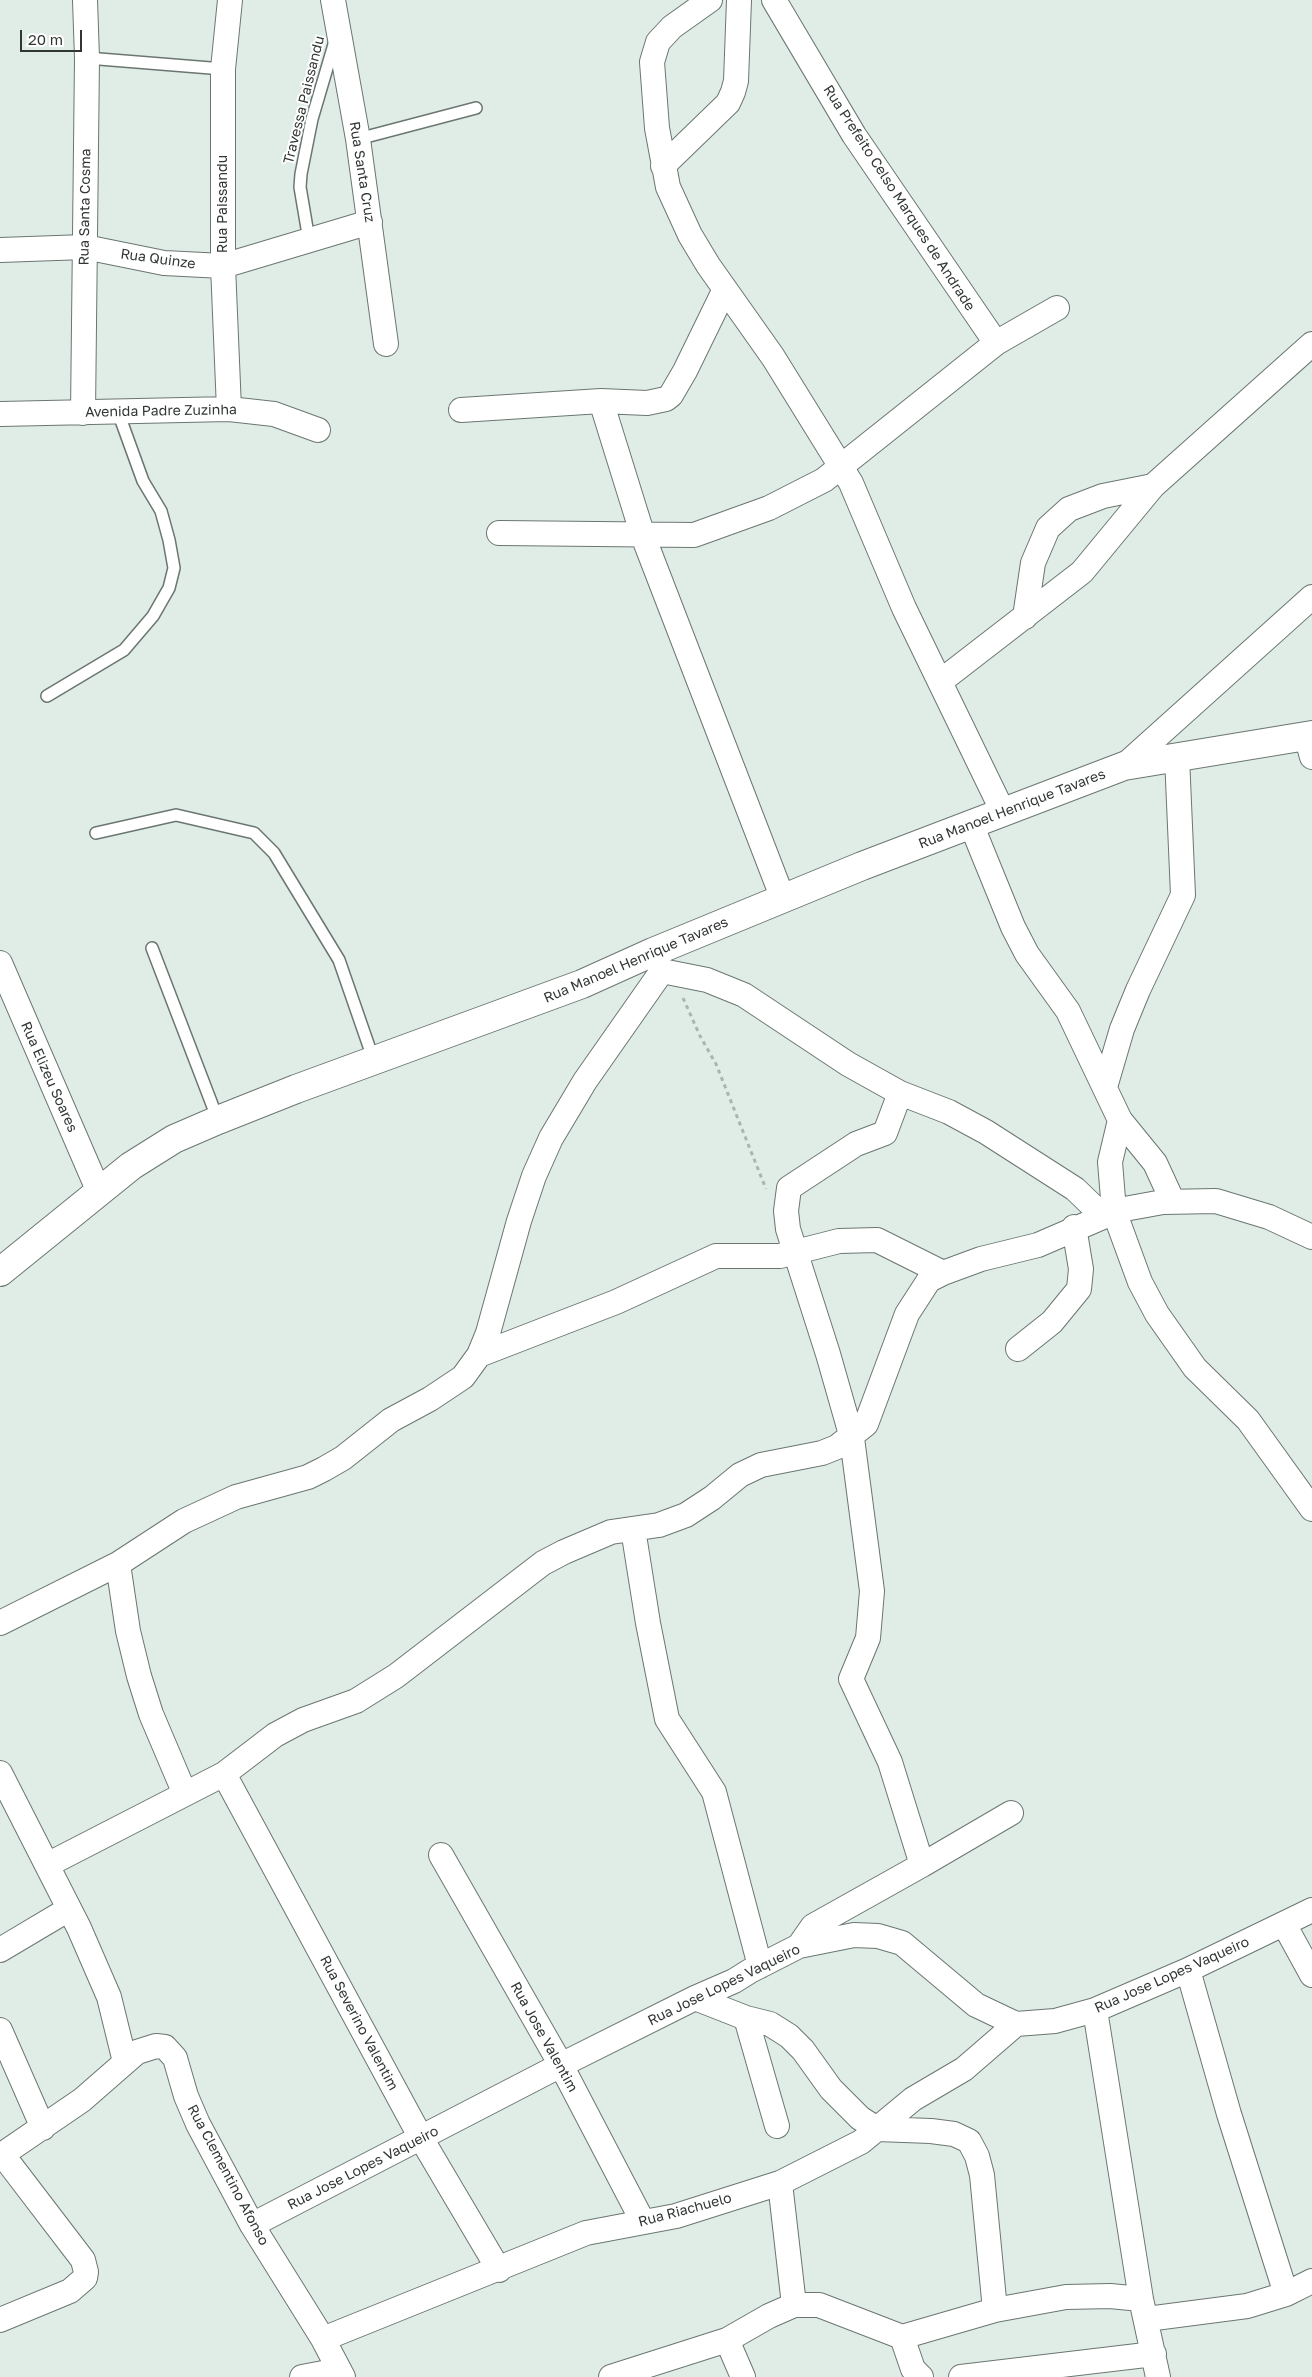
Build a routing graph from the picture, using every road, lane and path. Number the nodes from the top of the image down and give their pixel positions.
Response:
1 (85, 0) edge
2 (230, 0) edge
3 (333, 0) edge
4 (710, 0) edge
5 (739, 0) edge
6 (774, 0) edge
7 (339, 27) junction
8 (87, 58) junction
9 (223, 69) junction
10 (476, 108) dead end
11 (358, 139) junction
12 (663, 166) junction
13 (370, 222) junction
14 (309, 240) junction
15 (85, 247) junction
16 (0, 250) edge
17 (223, 266) junction
18 (725, 289) junction
19 (1057, 308) dead end
20 (996, 343) junction
21 (386, 344) dead end
22 (1312, 344) edge
23 (601, 401) junction
24 (229, 408) junction
25 (461, 410) dead end
26 (118, 412) junction
27 (82, 413) junction
28 (0, 414) edge
29 (318, 430) dead end
30 (840, 466) junction
31 (1153, 486) junction
32 (499, 533) dead end
33 (643, 536) junction
34 (1312, 596) edge
35 (1024, 617) junction
36 (941, 681) junction
37 (47, 696) dead end
38 (1310, 742) edge
39 (1177, 757) junction
40 (1124, 766) junction
41 (1003, 812) junction
42 (971, 824) junction
43 (96, 833) dead end
44 (783, 899) junction
45 (152, 948) dead end
46 (0, 962) edge
47 (662, 965) junction
48 (374, 1061) junction
49 (1105, 1087) junction
50 (900, 1093) junction
51 (218, 1120) junction
52 (1120, 1120) junction
53 (99, 1192) junction
54 (1173, 1202) junction
55 (786, 1211) junction
56 (1108, 1213) junction
57 (1074, 1227) junction
58 (1312, 1237) edge
59 (795, 1252) junction
60 (0, 1272) edge
61 (942, 1273) junction
62 (1018, 1349) dead end
63 (479, 1355) junction
64 (852, 1438) junction
65 (1312, 1509) edge
66 (633, 1529) junction
67 (118, 1564) junction
68 (0, 1623) edge
69 (0, 1773) edge
70 (224, 1774) junction
71 (186, 1794) junction
72 (1011, 1813) dead end
73 (441, 1855) dead end
74 (922, 1864) junction
75 (47, 1865) junction
76 (69, 1909) junction
77 (1312, 1910) edge
78 (1284, 1924) junction
79 (799, 1946) junction
80 (0, 1950) edge
81 (760, 1966) junction
82 (1188, 1970) junction
83 (1312, 1975) edge
84 (695, 1998) junction
85 (1095, 2010) junction
86 (746, 2018) junction
87 (1016, 2024) junction
88 (0, 2030) edge
89 (125, 2062) junction
90 (561, 2065) junction
91 (777, 2126) dead end
92 (43, 2128) junction
93 (877, 2129) junction
94 (421, 2138) junction
95 (1, 2155) edge
96 (780, 2183) junction
97 (643, 2222) junction
98 (252, 2225) junction
99 (499, 2270) junction
100 (1312, 2282) edge
101 (1286, 2294) junction
102 (794, 2305) junction
103 (1144, 2309) junction
104 (995, 2310) junction
105 (0, 2320) edge
106 (902, 2337) junction
107 (323, 2339) junction
108 (727, 2340) junction
109 (1154, 2354) junction
110 (341, 2374) edge
111 (302, 2377) edge
112 (611, 2377) edge
113 (743, 2377) edge
114 (922, 2377) edge
115 (961, 2377) edge
116 (1158, 2377) edge

1 - 8 street, Rua Santa Cosma
2 - 9 street, Rua Paissandu
3 - 7 street, Rua Santa Cruz
4 - 12 street
5 - 12 street
6 - 20 street, Rua Prefeito Celso Marques de Andrade
7 - 11 street, Rua Santa Cruz
7 - 14 lane, Travessa Paissandu
8 - 9 lane
8 - 15 street, Rua Santa Cosma
9 - 17 street, Rua Paissandu
10 - 11 lane
11 - 13 street, Rua Santa Cruz
12 - 18 street
13 - 14 street, Rua Quinze
13 - 21 street, Rua Santa Cruz
14 - 17 street, Rua Quinze
15 - 16 street, Rua Quinze
15 - 17 street, Rua Quinze
15 - 27 street, Rua Santa Cosma
17 - 24 street, Rua Paissandu
18 - 23 street
18 - 30 street
19 - 20 street
20 - 30 street
22 - 31 street
23 - 25 street
23 - 33 street
24 - 26 street, Avenida Padre Zuzinha
24 - 29 street, Avenida Padre Zuzinha
26 - 27 street, Avenida Padre Zuzinha
26 - 37 lane
27 - 28 street, Avenida Padre Zuzinha
30 - 33 street
30 - 36 street
31 - 35 street
31 - 35 street
32 - 33 street
33 - 44 street
34 - 40 street
35 - 36 street
36 - 41 street
38 - 39 street, Rua Manoel Henrique Tavares
39 - 40 street, Rua Manoel Henrique Tavares
39 - 49 street
40 - 41 street, Rua Manoel Henrique Tavares
41 - 42 street, Rua Manoel Henrique Tavares
42 - 44 street, Rua Manoel Henrique Tavares
42 - 49 street
43 - 48 lane
44 - 47 street, Rua Manoel Henrique Tavares
45 - 51 lane
46 - 53 street, Rua Elizeu Soares
47 - 48 street, Rua Manoel Henrique Tavares
47 - 50 street
47 - 55 path
47 - 63 street
48 - 51 street, Rua Manoel Henrique Tavares
49 - 52 street
50 - 55 street
50 - 56 street
51 - 53 street, Rua Manoel Henrique Tavares
52 - 54 street
52 - 56 street
53 - 60 street, Rua Manoel Henrique Tavares
54 - 56 street
54 - 58 street
55 - 59 street
56 - 57 street
56 - 65 street
57 - 61 street
57 - 62 street
59 - 61 street
59 - 63 street
59 - 64 street
61 - 64 street
63 - 67 street
64 - 66 street
64 - 74 street
66 - 70 street
66 - 81 street
67 - 68 street
67 - 71 street
69 - 75 street
70 - 71 street
70 - 94 street, Rua Severino Valentim
71 - 75 street
72 - 74 street
73 - 90 street, Rua Jose Valentim
74 - 79 street
75 - 76 street
76 - 80 street
76 - 89 street
77 - 78 street, Rua Jose Lopes Vaqueiro
78 - 82 street, Rua Jose Lopes Vaqueiro
78 - 83 street
79 - 81 street, Rua Jose Lopes Vaqueiro
79 - 87 street, Rua Jose Lopes Vaqueiro
81 - 84 street, Rua Jose Lopes Vaqueiro
82 - 85 street, Rua Jose Lopes Vaqueiro
82 - 101 street
84 - 86 street
84 - 90 street, Rua Jose Lopes Vaqueiro
85 - 87 street, Rua Jose Lopes Vaqueiro
85 - 103 street
86 - 91 street
86 - 93 street
87 - 93 street, Rua Riachuelo
88 - 92 street
89 - 92 street, Rua Clementino Afonso
89 - 98 street, Rua Clementino Afonso
90 - 94 street, Rua Jose Lopes Vaqueiro
90 - 97 street, Rua Jose Valentim
92 - 95 street, Rua Clementino Afonso
93 - 96 street, Rua Riachuelo
93 - 104 street
94 - 98 street, Rua Jose Lopes Vaqueiro
94 - 99 street, Rua Severino Valentim
95 - 105 street
96 - 97 street, Rua Riachuelo
96 - 102 street
97 - 99 street, Rua Riachuelo
98 - 107 street, Rua Clementino Afonso
99 - 107 street, Rua Riachuelo
100 - 101 street
101 - 103 street
102 - 106 street
102 - 108 street
103 - 104 street
103 - 109 street
104 - 106 street
106 - 114 street
107 - 110 street, Rua Clementino Afonso
108 - 112 street
108 - 113 street
109 - 115 street
109 - 116 street
110 - 111 street

